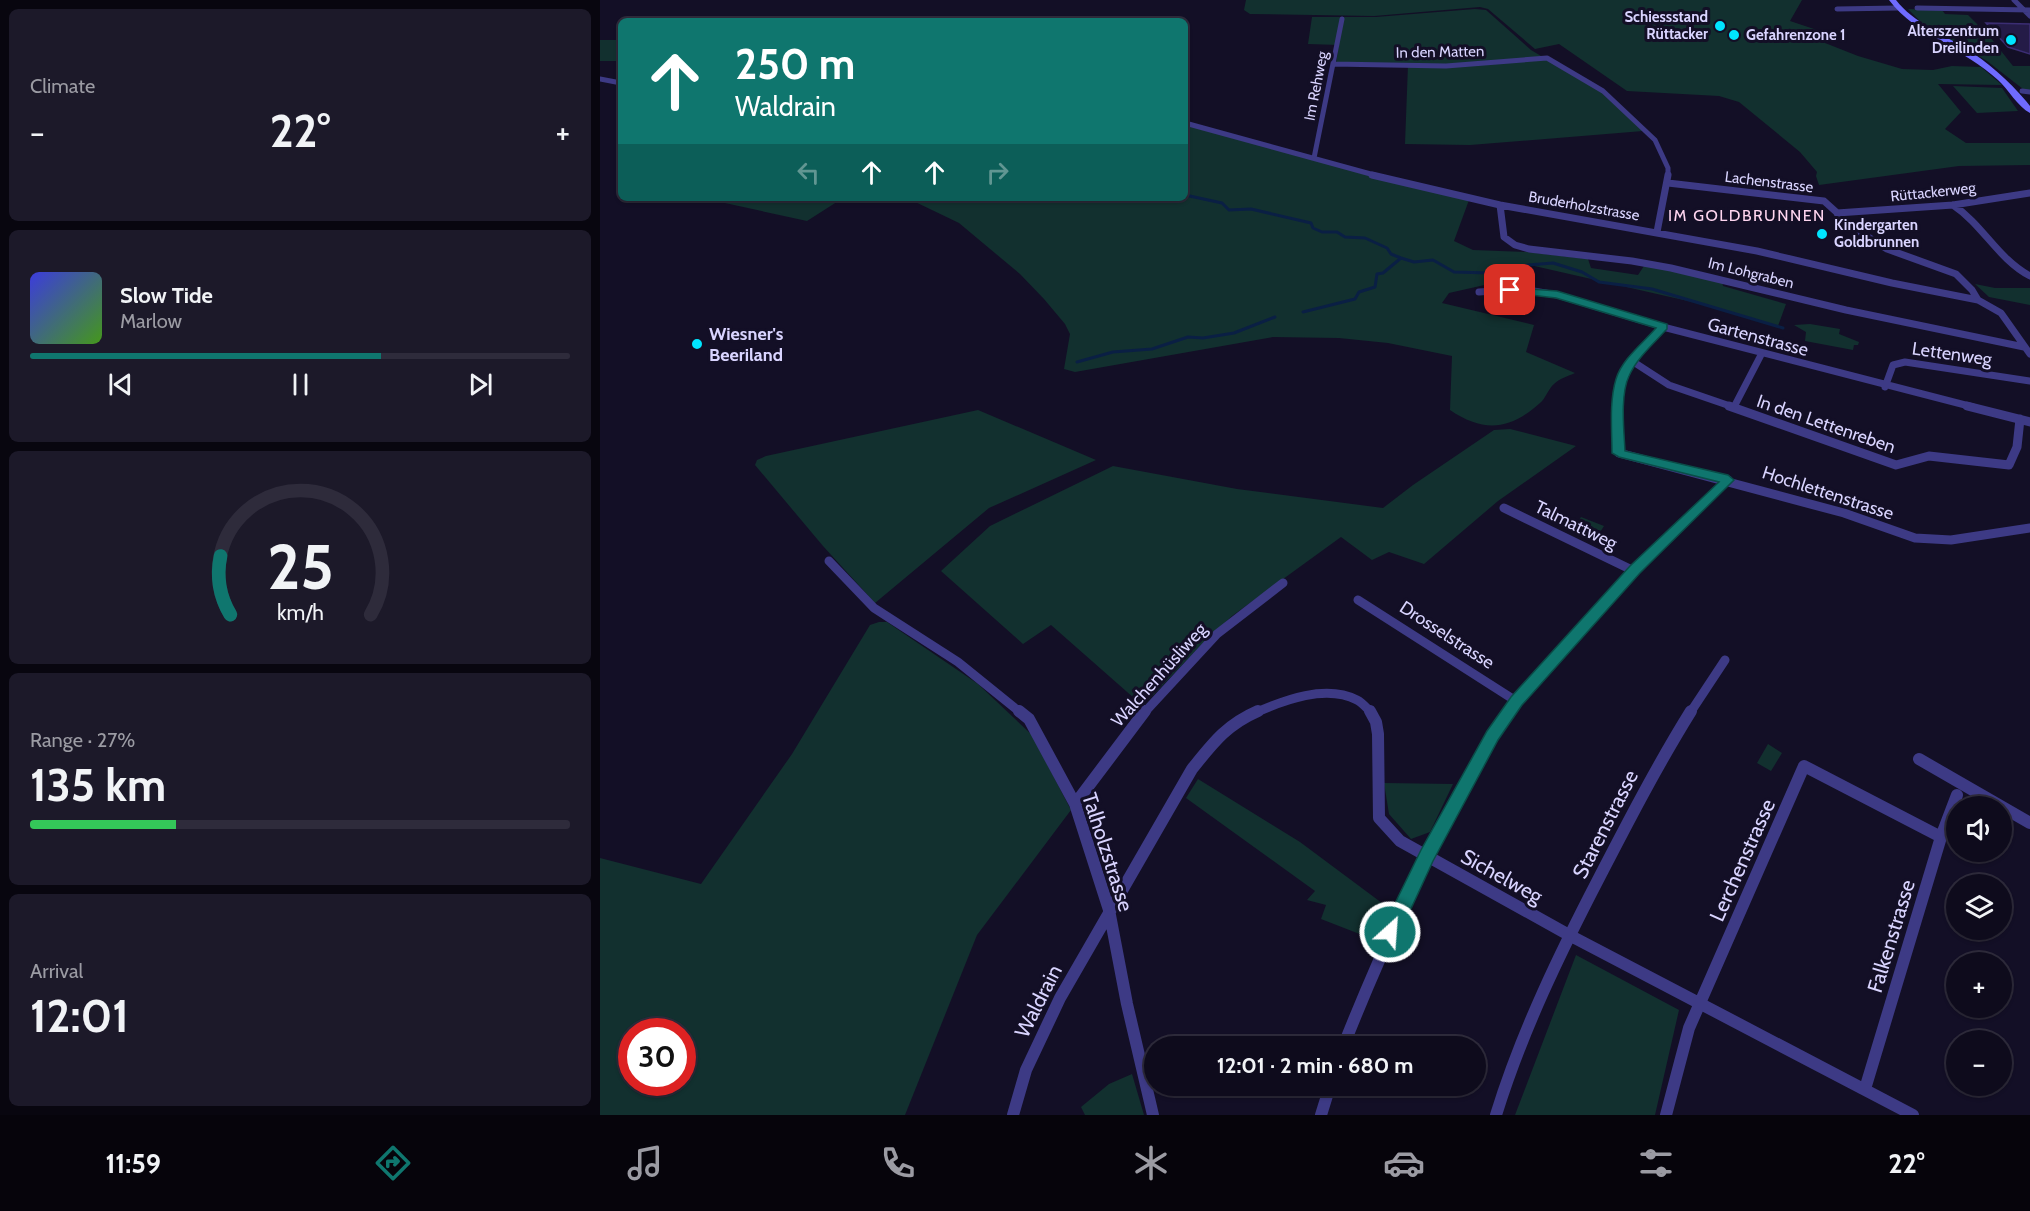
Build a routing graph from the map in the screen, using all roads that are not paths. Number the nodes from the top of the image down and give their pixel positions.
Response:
1 (1892, 0) edge
2 (2014, 0) edge
3 (1898, 8) junction
4 (1917, 8) dead end
5 (1837, 9) dead end
6 (2024, 10) junction
7 (2030, 10) edge
8 (2030, 16) edge
9 (1342, 19) dead end
10 (1333, 64) junction
11 (600, 79) edge
12 (618, 82) edge
13 (2022, 92) dead end
14 (2030, 92) edge
15 (2030, 111) edge
16 (1188, 124) edge
17 (1314, 158) junction
18 (1668, 183) junction
19 (2030, 193) edge
20 (1500, 205) junction
21 (1953, 205) junction
22 (1837, 213) junction
23 (1657, 232) junction
24 (2030, 276) edge
25 (1479, 292) dead end
26 (1978, 300) junction
27 (1663, 327) junction
28 (2024, 347) junction
29 (1762, 353) junction
30 (2030, 354) edge
31 (1632, 362) junction
32 (2030, 381) edge
33 (1885, 387) junction
34 (1734, 407) junction
35 (2020, 419) junction
36 (2030, 422) edge
37 (1728, 480) junction
38 (1504, 508) dead end
39 (2030, 528) edge
40 (829, 561) dead end
41 (1634, 571) junction
42 (1282, 583) dead end
43 (1358, 600) dead end
44 (1725, 660) dead end
45 (1516, 701) junction
46 (1919, 759) dead end
47 (1957, 795) dead end
48 (1075, 804) junction
49 (2030, 823) edge
50 (1941, 837) junction
51 (1427, 856) junction
52 (1109, 910) junction
53 (1569, 935) junction
54 (1700, 1005) junction
55 (1347, 1036) edge
56 (1865, 1089) junction
57 (1327, 1096) edge
58 (1013, 1115) edge
59 (1154, 1115) edge
60 (1321, 1115) edge
61 (1496, 1115) edge
62 (1666, 1115) edge
63 (1913, 1115) edge

1 - 3 main road
2 - 6 street
3 - 5 street
3 - 15 main road
4 - 6 street
6 - 7 street
6 - 8 street
9 - 10 street, Im Rehweg
10 - 17 street, Im Rehweg
10 - 18 street, In den Matten
11 - 12 street
13 - 14 street
16 - 17 street, Bruderholzstrasse
17 - 20 street, Bruderholzstrasse
18 - 22 street, Lachenstrasse
18 - 23 street
19 - 21 street, Rüttackerweg
20 - 23 street, Bruderholzstrasse
20 - 28 street, Im Lohgraben
21 - 22 street, Rüttackerweg
21 - 24 street
22 - 26 street, Lachenstrasse
23 - 26 street, Bruderholzstrasse
25 - 27 street, Gartenstrasse
26 - 28 street, Bruderholzstrasse
27 - 29 street, Gartenstrasse
27 - 31 street
28 - 30 street, Bruderholzstrasse
29 - 33 street, Gartenstrasse
29 - 34 street
31 - 34 street, In den Lettenreben
31 - 37 street, Hochlettenstrasse
32 - 33 street, Lettenweg
33 - 35 street, Gartenstrasse
34 - 35 street, In den Lettenreben
35 - 36 street, Gartenstrasse
37 - 39 street, Hochlettenstrasse
37 - 41 street
38 - 41 street, Talmattweg
40 - 48 street, Talholzstrasse
41 - 45 street
42 - 48 street, Walchenhüsliweg
43 - 45 street, Drosselstrasse
44 - 53 street, Starenstrasse
45 - 51 street
46 - 49 street
47 - 50 street, Falkenstrasse
48 - 52 street, Talholzstrasse
50 - 54 street, Lerchenstrasse
50 - 56 street, Falkenstrasse
51 - 52 street, Sichelweg
51 - 53 street, Sichelweg
51 - 55 street
52 - 58 street, Waldrain
52 - 59 street, Talholzstrasse
53 - 54 street, Sichelweg
53 - 61 street, Starenstrasse
54 - 56 street, Sichelweg
54 - 62 street, Lerchenstrasse
56 - 63 street, Sichelweg
57 - 60 street

